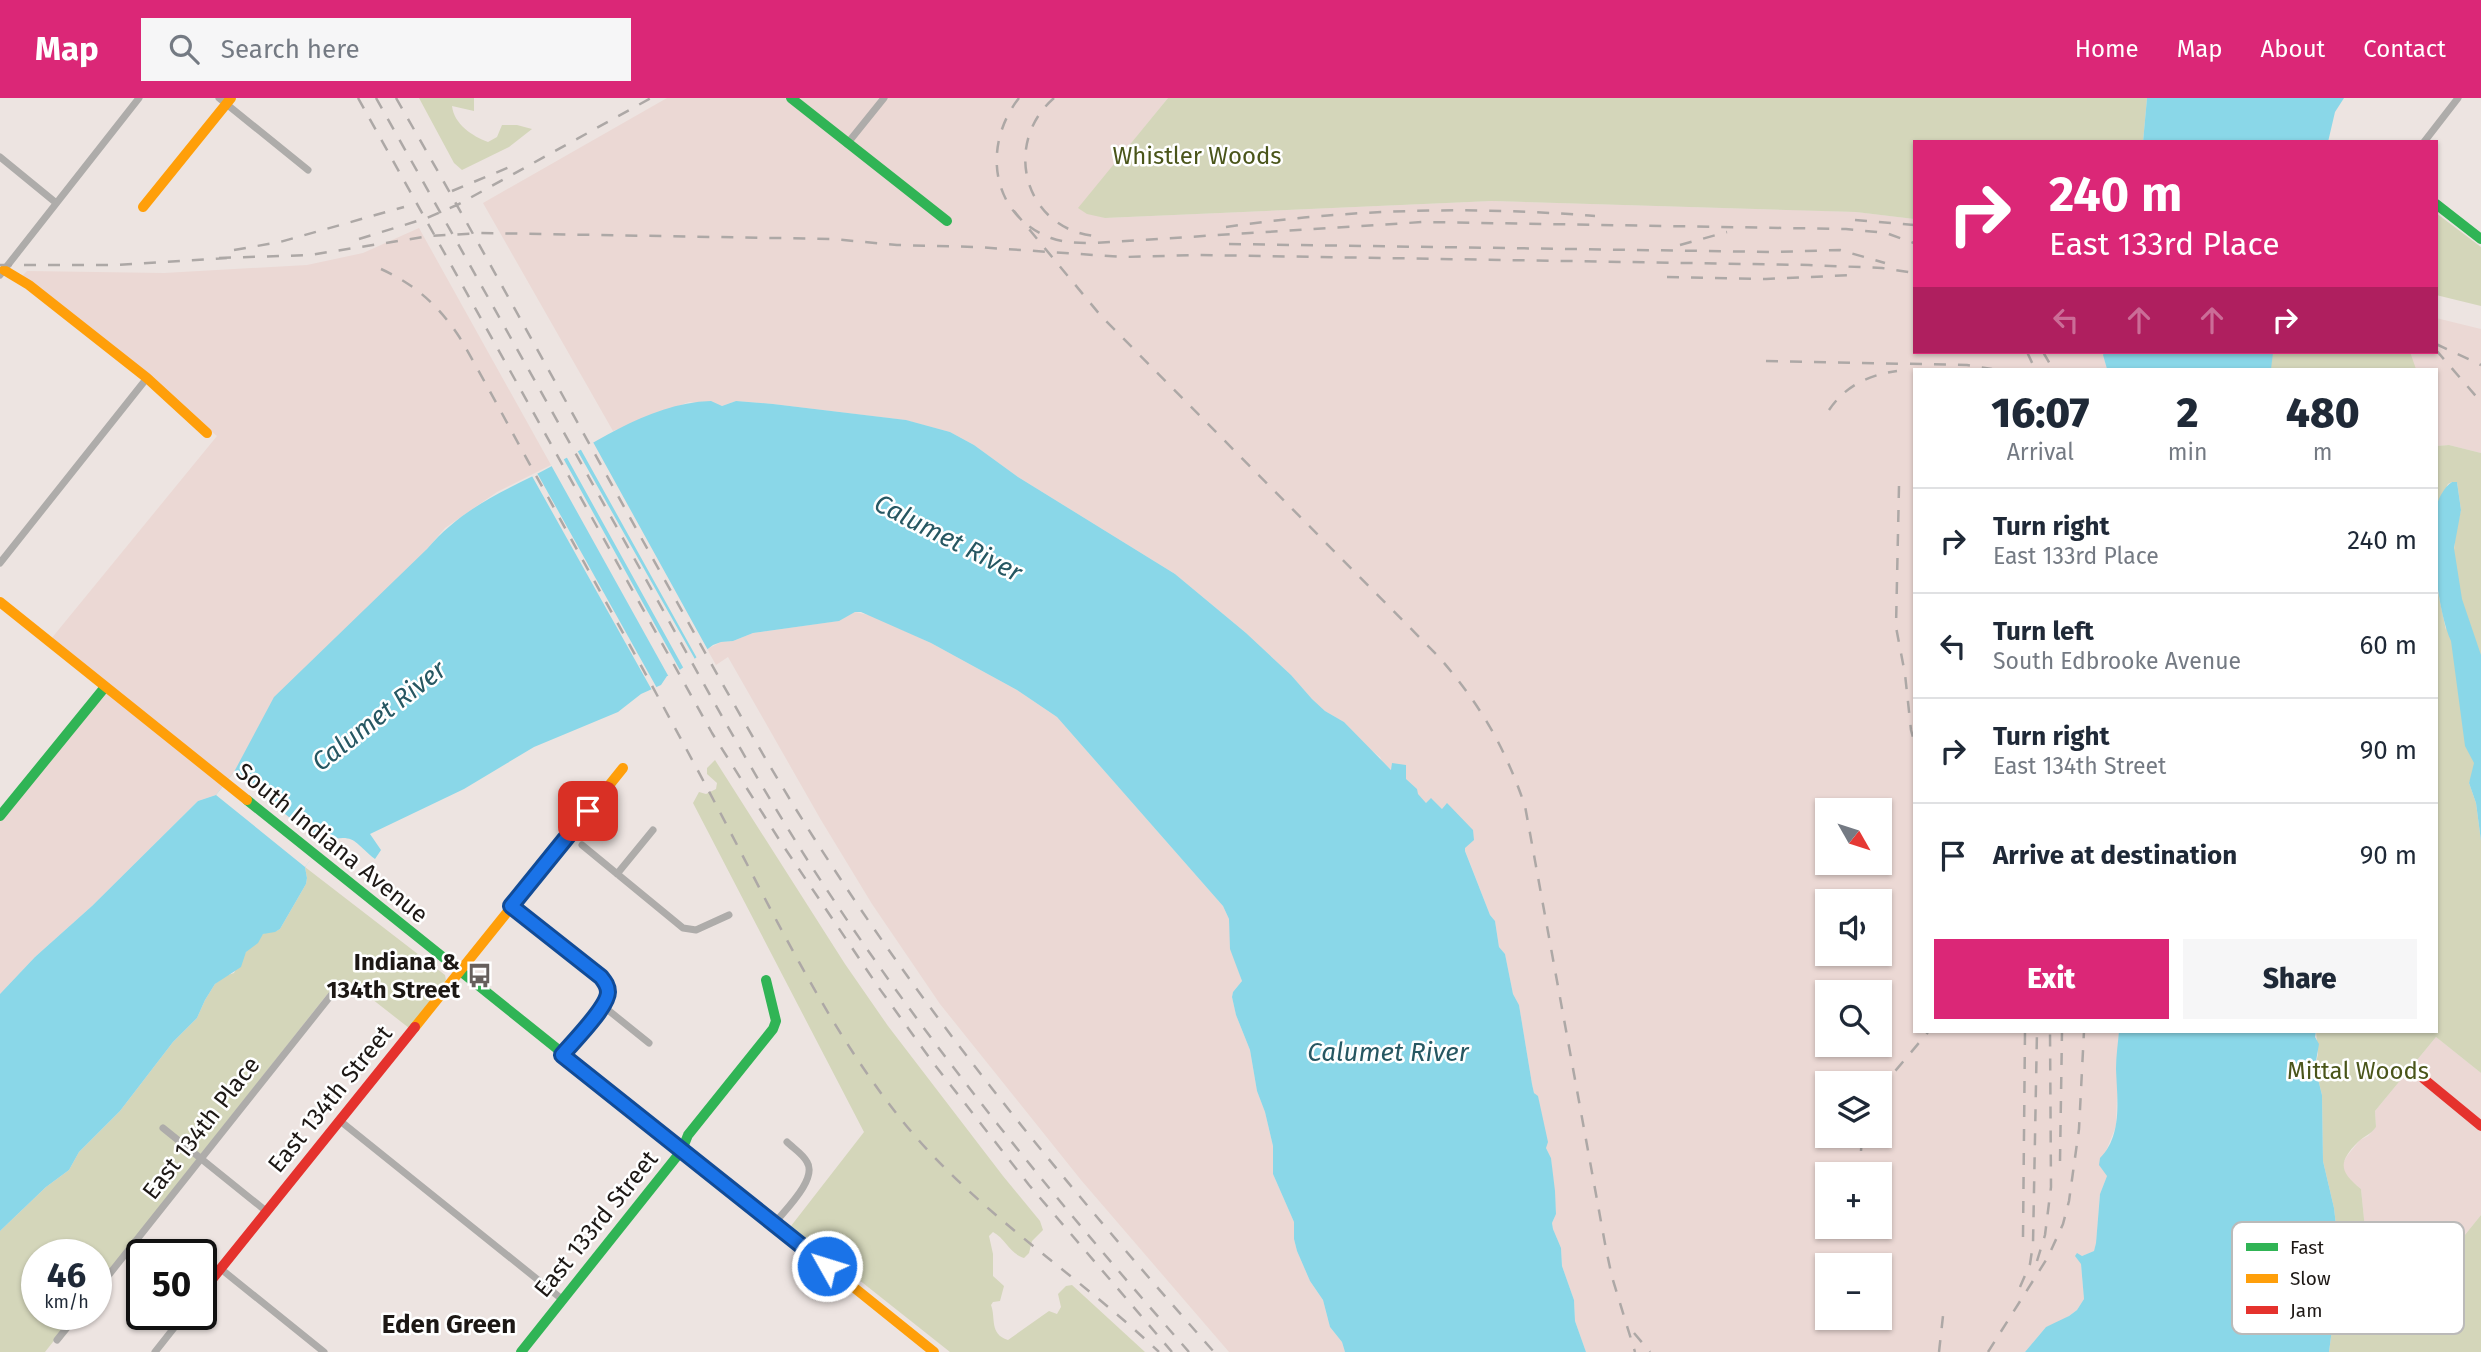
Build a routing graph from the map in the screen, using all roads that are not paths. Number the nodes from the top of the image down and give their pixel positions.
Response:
1 (139, 98) edge
2 (791, 98) edge
3 (884, 98) edge
4 (2458, 98) edge
5 (225, 100) edge
6 (2426, 140) edge
7 (847, 144) junction
8 (0, 157) edge
9 (307, 170) dead end
10 (55, 202) junction
11 (2438, 206) edge
12 (143, 207) dead end
13 (947, 221) dead end
14 (2481, 239) edge
15 (2, 272) edge
16 (147, 378) junction
17 (207, 433) dead end
18 (0, 563) edge
19 (0, 602) edge
20 (105, 687) junction
21 (623, 768) dead end
22 (0, 816) edge
23 (653, 830) dead end
24 (582, 845) dead end
25 (617, 874) junction
26 (511, 906) junction
27 (729, 915) dead end
28 (458, 972) junction
29 (766, 980) dead end
30 (336, 989) dead end
31 (603, 1006) junction
32 (649, 1044) dead end
33 (562, 1055) junction
34 (2424, 1079) dead end
35 (339, 1121) junction
36 (2481, 1126) edge
37 (163, 1128) dead end
38 (787, 1142) dead end
39 (682, 1150) junction
40 (201, 1158) junction
41 (267, 1211) junction
42 (774, 1224) junction
43 (221, 1269) junction
44 (112, 1271) edge
45 (217, 1274) edge
46 (563, 1300) junction
47 (65, 1330) edge
48 (172, 1330) edge
49 (57, 1340) dead end
50 (155, 1352) edge
51 (324, 1352) edge
52 (521, 1352) edge
53 (934, 1352) edge

1 - 10 street
2 - 7 street
3 - 7 street
4 - 6 street
5 - 9 street
5 - 12 street
7 - 13 street
8 - 10 street
10 - 15 street
11 - 14 street
15 - 16 street
16 - 17 street
16 - 18 street
19 - 20 street, South Indiana Avenue
20 - 22 street
20 - 28 street, South Indiana Avenue
21 - 26 street, East 134th Street
23 - 25 street
24 - 25 street
25 - 27 street
26 - 28 street, East 134th Street
26 - 31 street
28 - 33 street, South Indiana Avenue
28 - 35 street, East 134th Street
29 - 39 street, East 133rd Street
30 - 40 street, East 134th Place
31 - 32 street
31 - 33 street
33 - 39 street, South Indiana Avenue
34 - 36 street
35 - 41 street, East 134th Street
35 - 46 street
37 - 40 street
38 - 42 street
39 - 42 street, South Indiana Avenue
39 - 46 street, East 133rd Street
40 - 41 street
40 - 44 street, East 134th Place
41 - 43 street, East 134th Street
42 - 53 street, South Indiana Avenue
43 - 45 street, East 134th Street
43 - 51 street
46 - 52 street, East 133rd Street
47 - 49 street
48 - 50 street

